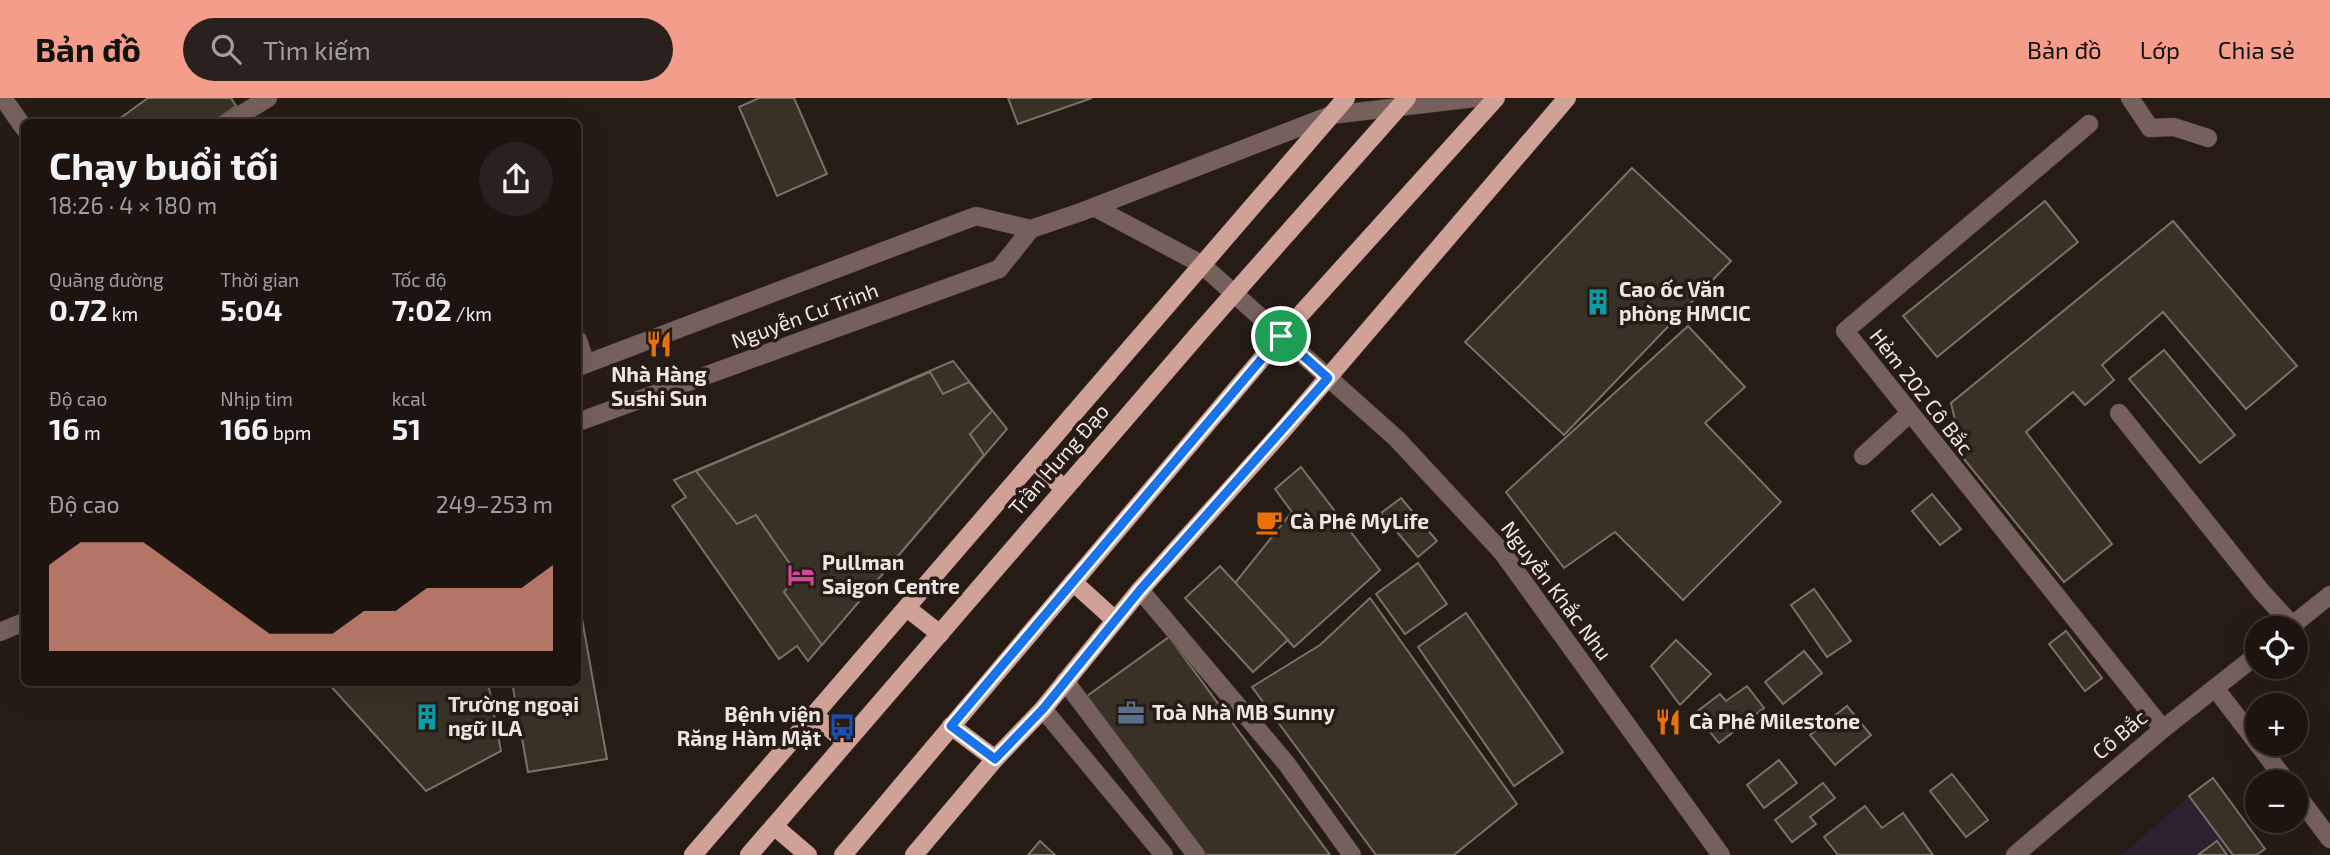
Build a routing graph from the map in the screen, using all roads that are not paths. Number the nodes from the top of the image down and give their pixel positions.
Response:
1 (2, 98) edge
2 (268, 98) edge
3 (1346, 98) edge
4 (1475, 98) edge
5 (1496, 98) edge
6 (1567, 98) edge
7 (2130, 98) edge
8 (1403, 102) edge
9 (1331, 115) junction
10 (234, 119) edge
11 (21, 124) edge
12 (2089, 124) dead end
13 (2208, 138) dead end
14 (1094, 207) junction
15 (1031, 229) junction
16 (1201, 264) junction
17 (1234, 294) junction
18 (1281, 336) junction
19 (582, 366) edge
20 (1328, 378) junction
21 (2119, 413) dead end
22 (1909, 414) junction
23 (581, 421) edge
24 (1863, 456) dead end
25 (1034, 460) junction
26 (1064, 489) junction
27 (1073, 582) junction
28 (1140, 590) junction
29 (2330, 595) edge
30 (907, 608) junction
31 (2282, 616) edge
32 (2304, 616) edge
33 (1115, 620) junction
34 (21, 623) edge
35 (0, 632) edge
36 (940, 634) junction
37 (2245, 664) edge
38 (1065, 681) junction
39 (2215, 688) junction
40 (1043, 709) junction
41 (814, 715) junction
42 (951, 726) junction
43 (2245, 727) edge
44 (2162, 729) junction
45 (846, 742) junction
46 (2267, 756) edge
47 (995, 759) junction
48 (2278, 770) edge
49 (2308, 810) edge
50 (774, 826) junction
51 (2330, 839) edge
52 (692, 855) edge
53 (749, 855) edge
54 (808, 855) edge
55 (843, 855) edge
56 (914, 855) edge
57 (1164, 855) edge
58 (1196, 855) edge
59 (1352, 855) edge
60 (1721, 855) edge
61 (2015, 855) edge

1 - 11 street
2 - 10 street
3 - 9 main road, Trần Hưng Đạo
4 - 8 street
5 - 18 main road
6 - 20 main road
7 - 13 street
8 - 9 street
8 - 17 main road, Trần Hưng Đạo
9 - 14 street
9 - 16 main road, Trần Hưng Đạo
12 - 22 street, Hẻm 202 Cô Bắc
14 - 15 street
14 - 16 street, Nguyễn Khắc Nhu
15 - 19 street, Nguyễn Cư Trinh
15 - 23 street, Nguyễn Cư Trinh
16 - 17 street, Nguyễn Khắc Nhu
16 - 25 main road, Trần Hưng Đạo
17 - 18 street, Nguyễn Khắc Nhu
17 - 26 main road, Trần Hưng Đạo
18 - 20 street, Nguyễn Khắc Nhu
18 - 27 main road
20 - 28 main road
20 - 60 street, Nguyễn Khắc Nhu
21 - 31 street
22 - 24 street
22 - 44 street, Hẻm 202 Cô Bắc
25 - 26 main road
25 - 30 main road, Trần Hưng Đạo
26 - 36 main road, Trần Hưng Đạo
27 - 33 main road
27 - 42 main road
28 - 33 main road
28 - 59 street
29 - 32 street
30 - 36 main road
30 - 41 main road, Trần Hưng Đạo
33 - 38 main road
34 - 35 street
36 - 45 main road, Trần Hưng Đạo
37 - 39 street, Cô Bắc
38 - 40 main road
38 - 58 street
39 - 43 street
39 - 44 street, Cô Bắc
40 - 47 main road
40 - 57 street
41 - 45 main road
41 - 52 main road, Trần Hưng Đạo
42 - 47 main road
42 - 55 main road
44 - 61 street, Cô Bắc
45 - 50 main road, Trần Hưng Đạo
46 - 48 street
47 - 56 main road
49 - 51 street
50 - 53 main road, Trần Hưng Đạo
50 - 54 main road

